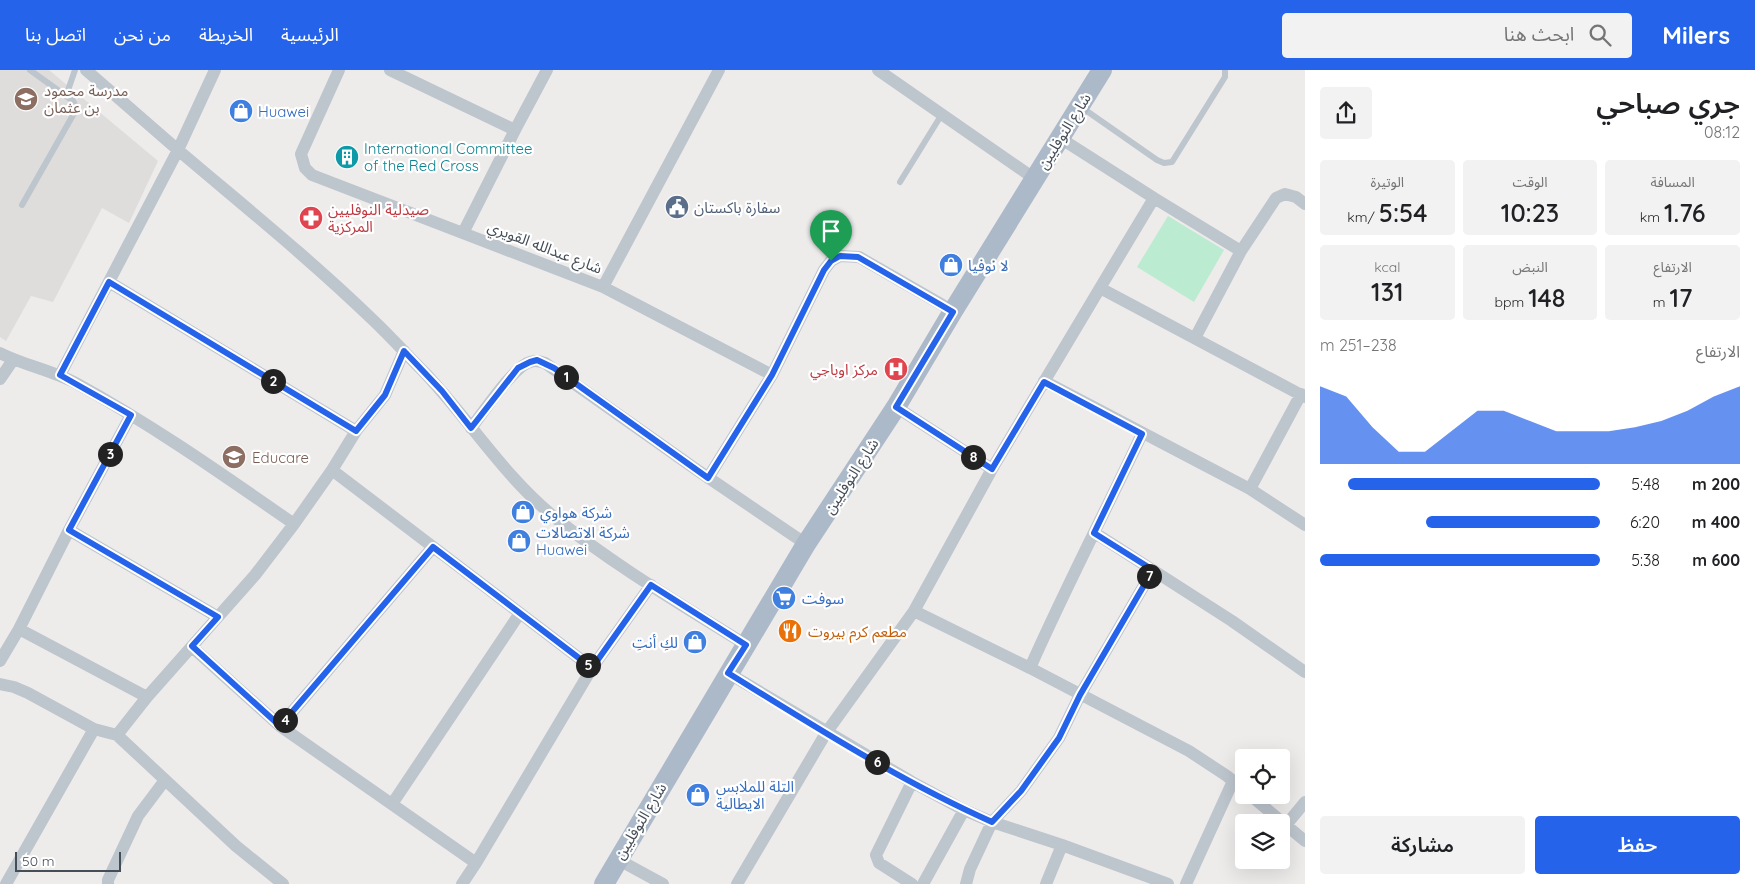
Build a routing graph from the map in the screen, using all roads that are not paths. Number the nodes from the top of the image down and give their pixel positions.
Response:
1 (30, 70) edge
2 (75, 70) edge
3 (86, 70) edge
4 (215, 70) edge
5 (339, 70) edge
6 (390, 70) edge
7 (547, 70) edge
8 (719, 70) edge
9 (878, 70) edge
10 (1102, 70) edge
11 (1225, 70) edge
12 (66, 96) junction
13 (1080, 106) junction
14 (942, 114) junction
15 (514, 130) junction
16 (1060, 138) junction
17 (178, 150) junction
18 (1034, 179) junction
19 (900, 182) dead end
20 (1154, 198) junction
21 (1305, 204) edge
22 (22, 206) dead end
23 (463, 233) junction
24 (1241, 251) junction
25 (109, 282) junction
26 (603, 287) junction
27 (1100, 288) junction
28 (953, 312) junction
29 (1195, 338) junction
30 (404, 351) junction
31 (0, 353) edge
32 (13, 360) junction
33 (60, 375) junction
34 (772, 375) junction
35 (0, 379) edge
36 (1044, 382) junction
37 (1303, 396) edge
38 (896, 407) junction
39 (131, 415) junction
40 (471, 428) junction
41 (356, 431) junction
42 (1142, 434) junction
43 (992, 469) junction
44 (332, 470) junction
45 (708, 478) junction
46 (1250, 489) junction
47 (294, 524) junction
48 (1305, 525) edge
49 (69, 530) junction
50 (1094, 533) junction
51 (806, 544) junction
52 (433, 547) junction
53 (1153, 570) junction
54 (651, 585) junction
55 (914, 611) junction
56 (520, 613) junction
57 (218, 617) junction
58 (19, 629) junction
59 (746, 645) junction
60 (192, 646) junction
61 (0, 661) edge
62 (592, 668) junction
63 (1030, 668) junction
64 (1305, 672) edge
65 (728, 673) junction
66 (0, 684) edge
67 (1080, 695) junction
68 (147, 698) junction
69 (280, 726) junction
70 (94, 728) junction
71 (826, 733) junction
72 (117, 735) junction
73 (165, 780) junction
74 (1234, 781) joint
75 (912, 782) junction
76 (1305, 802) edge
77 (392, 804) junction
78 (1261, 804) edge
79 (964, 810) junction
80 (1273, 814) edge
81 (1290, 820) edge
82 (992, 822) junction
83 (1290, 828) edge
84 (1305, 841) edge
85 (1062, 845) junction
86 (617, 859) junction
87 (476, 863) junction
88 (6, 884) edge
89 (108, 884) edge
90 (283, 884) edge
91 (462, 884) edge
92 (604, 884) edge
93 (663, 884) edge
94 (737, 884) edge
95 (912, 884) edge
96 (923, 884) edge
97 (966, 884) edge
98 (1046, 884) edge
99 (1168, 884) edge
100 (1186, 884) edge

1 - 12 lane
2 - 12 lane
3 - 17 street
4 - 17 street
5 - 23 street, شارع عبدالله القويري
6 - 15 street
7 - 15 street
8 - 26 street
9 - 14 street
10 - 13 main road, شارع النوفليين
11 - 13 lane
12 - 22 lane
13 - 16 main road, شارع النوفليين
14 - 18 street
14 - 19 lane
15 - 23 street
16 - 18 main road, شارع النوفليين
16 - 20 street
17 - 25 street
17 - 30 street
18 - 28 main road, شارع النوفليين
20 - 24 street
20 - 27 street
21 - 24 street
23 - 26 street, شارع عبدالله القويري
24 - 29 street
25 - 33 street
25 - 41 street
26 - 34 street, شارع عبدالله القويري
27 - 29 street
27 - 36 street
28 - 34 street
28 - 38 main road, شارع النوفليين
29 - 37 street
30 - 40 street
30 - 41 street
31 - 32 street
32 - 33 street
32 - 35 street
33 - 39 street
34 - 45 street
36 - 42 street
36 - 43 street
37 - 46 street
38 - 43 street
38 - 51 main road, شارع النوفليين
39 - 47 street
39 - 49 street
40 - 45 street
40 - 54 street
41 - 44 street
42 - 46 street
42 - 50 street
43 - 55 street
44 - 47 street
44 - 52 street
45 - 51 street
46 - 48 street
47 - 57 street
49 - 57 street
49 - 58 street
50 - 53 street
50 - 63 street
51 - 59 main road, شارع النوفليين
52 - 56 street
52 - 69 street
53 - 64 street
53 - 67 street
54 - 59 street
54 - 62 street
55 - 63 street
55 - 71 street
56 - 62 street
56 - 77 street
57 - 60 street
58 - 61 street
58 - 68 street
59 - 65 main road, شارع النوفليين
60 - 68 street
60 - 69 street
62 - 87 street
63 - 67 street
65 - 71 street
65 - 86 main road, شارع النوفليين
66 - 70 street
67 - 74 street
67 - 82 street
68 - 72 street
69 - 77 street
70 - 72 street
70 - 88 street
71 - 75 street
71 - 94 street
72 - 73 street
73 - 89 street
73 - 90 street
74 - 100 street
75 - 79 street
75 - 95 street
76 - 81 street
77 - 87 street
78 - 80 street
79 - 82 street
79 - 96 street
82 - 85 street
82 - 97 street
83 - 84 street
85 - 98 street
85 - 99 street
86 - 92 main road, شارع النوفليين
86 - 93 street
87 - 91 street

